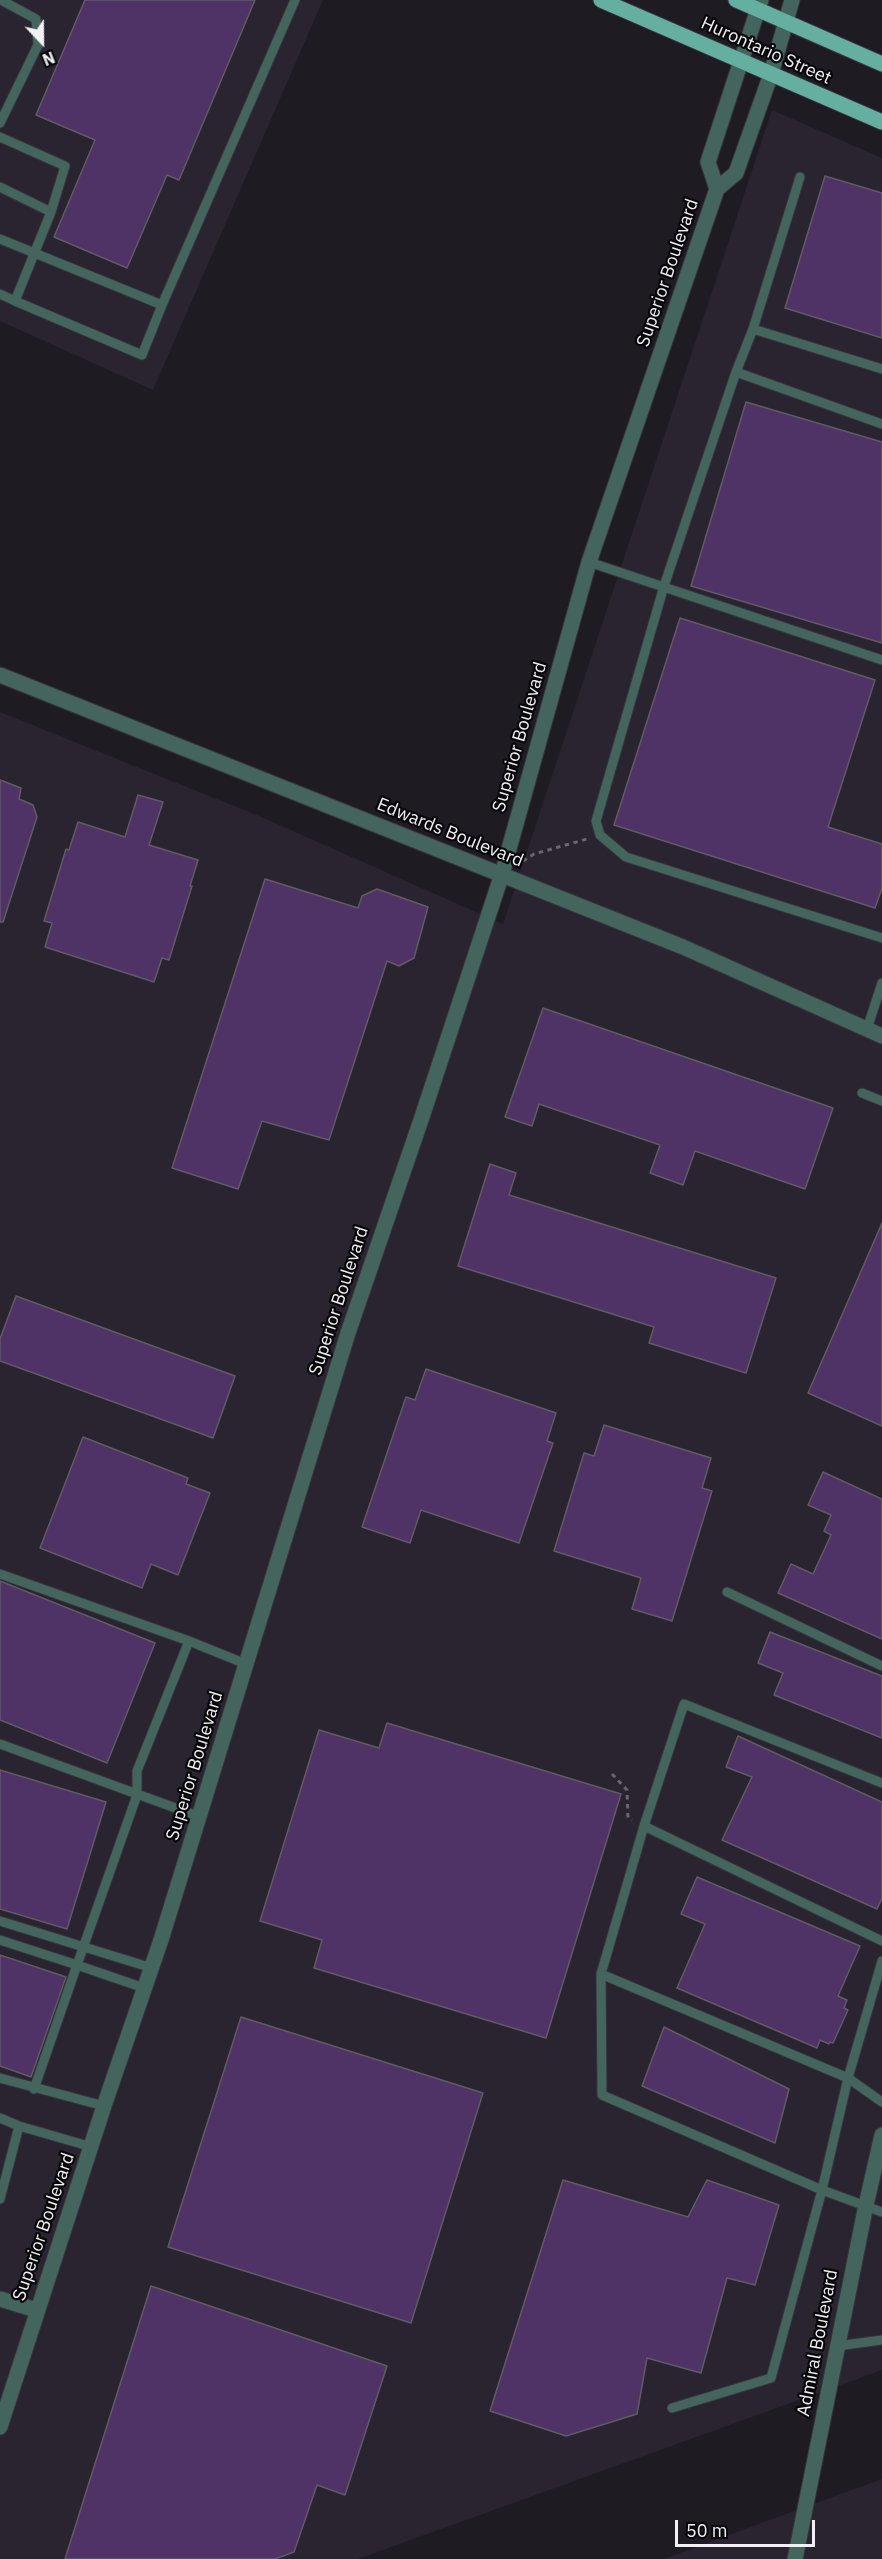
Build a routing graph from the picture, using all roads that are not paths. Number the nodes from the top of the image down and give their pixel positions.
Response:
1 (295, 0) edge
2 (601, 0) edge
3 (736, 0) edge
4 (792, 0) edge
5 (2, 3) edge
6 (760, 5) edge
7 (786, 22) junction
8 (742, 62) junction
9 (882, 64) edge
10 (771, 74) junction
11 (882, 122) edge
12 (0, 123) edge
13 (0, 137) edge
14 (800, 177) dead end
15 (0, 188) edge
16 (717, 189) junction
17 (51, 212) junction
18 (0, 239) edge
19 (34, 254) junction
20 (0, 294) edge
21 (15, 301) junction
22 (162, 305) junction
23 (753, 329) junction
24 (882, 369) edge
25 (736, 372) junction
26 (882, 424) edge
27 (589, 562) junction
28 (664, 586) junction
29 (882, 660) edge
30 (0, 675) edge
31 (502, 874) junction
32 (882, 938) edge
33 (882, 983) edge
34 (867, 1029) junction
35 (882, 1036) edge
36 (862, 1094) dead end
37 (882, 1101) edge
38 (0, 1574) edge
39 (727, 1592) dead end
40 (189, 1641) junction
41 (246, 1664) junction
42 (882, 1666) edge
43 (0, 1743) edge
44 (882, 1783) edge
45 (137, 1795) junction
46 (200, 1817) junction
47 (644, 1826) junction
48 (0, 1921) edge
49 (0, 1940) edge
50 (882, 1941) edge
51 (82, 1948) junction
52 (882, 1961) edge
53 (76, 1965) junction
54 (152, 1968) junction
55 (601, 1974) junction
56 (144, 1988) junction
57 (0, 2078) edge
58 (848, 2078) junction
59 (34, 2089) junction
60 (882, 2102) edge
61 (104, 2106) junction
62 (0, 2118) edge
63 (19, 2126) junction
64 (882, 2134) edge
65 (92, 2147) junction
66 (822, 2190) junction
67 (0, 2199) edge
68 (866, 2205) junction
69 (882, 2212) edge
70 (0, 2299) edge
71 (36, 2310) junction
72 (882, 2340) edge
73 (837, 2346) junction
74 (672, 2408) dead end
75 (0, 2427) edge
76 (795, 2559) edge

1 - 22 lane
2 - 8 main road, Hurontario Street
3 - 6 main road, Hurontario Street
4 - 7 street, Superior Boulevard
5 - 12 lane
6 - 7 main road, Hurontario Street
6 - 8 street, Superior Boulevard
7 - 9 main road, Hurontario Street
7 - 10 street, Superior Boulevard
8 - 10 main road, Hurontario Street
8 - 16 street, Superior Boulevard
10 - 11 main road, Hurontario Street
10 - 16 street, Superior Boulevard
13 - 17 lane
14 - 23 lane
15 - 17 lane
16 - 27 street, Superior Boulevard
17 - 19 lane
18 - 19 lane
19 - 21 lane
19 - 22 lane
20 - 21 lane
21 - 22 lane
23 - 24 lane
23 - 25 lane
25 - 26 lane
25 - 28 lane
27 - 28 lane
27 - 31 street, Superior Boulevard
28 - 29 lane
28 - 32 lane
30 - 31 street, Edwards Boulevard
31 - 34 street, Edwards Boulevard
31 - 41 street, Superior Boulevard
33 - 34 lane
34 - 35 street, Edwards Boulevard
36 - 37 lane
38 - 40 lane
39 - 42 lane
40 - 41 lane
40 - 45 lane
41 - 46 street, Superior Boulevard
43 - 45 lane
44 - 47 lane
45 - 46 lane
45 - 51 lane
46 - 54 street, Superior Boulevard
47 - 50 lane
47 - 55 lane
48 - 51 lane
49 - 53 lane
51 - 53 lane
51 - 54 lane
52 - 58 lane
53 - 56 lane
53 - 59 lane
54 - 56 street, Superior Boulevard
55 - 58 lane
55 - 66 lane
56 - 61 street, Superior Boulevard
57 - 59 lane
58 - 60 lane
58 - 66 lane
59 - 61 lane
61 - 65 street, Superior Boulevard
62 - 63 lane
63 - 65 lane
63 - 67 lane
64 - 68 street, Admiral Boulevard
65 - 71 street, Superior Boulevard
66 - 68 lane
66 - 74 lane
68 - 69 lane
68 - 73 street, Admiral Boulevard
70 - 71 street
71 - 75 street, Superior Boulevard
72 - 73 lane
73 - 76 street, Admiral Boulevard

